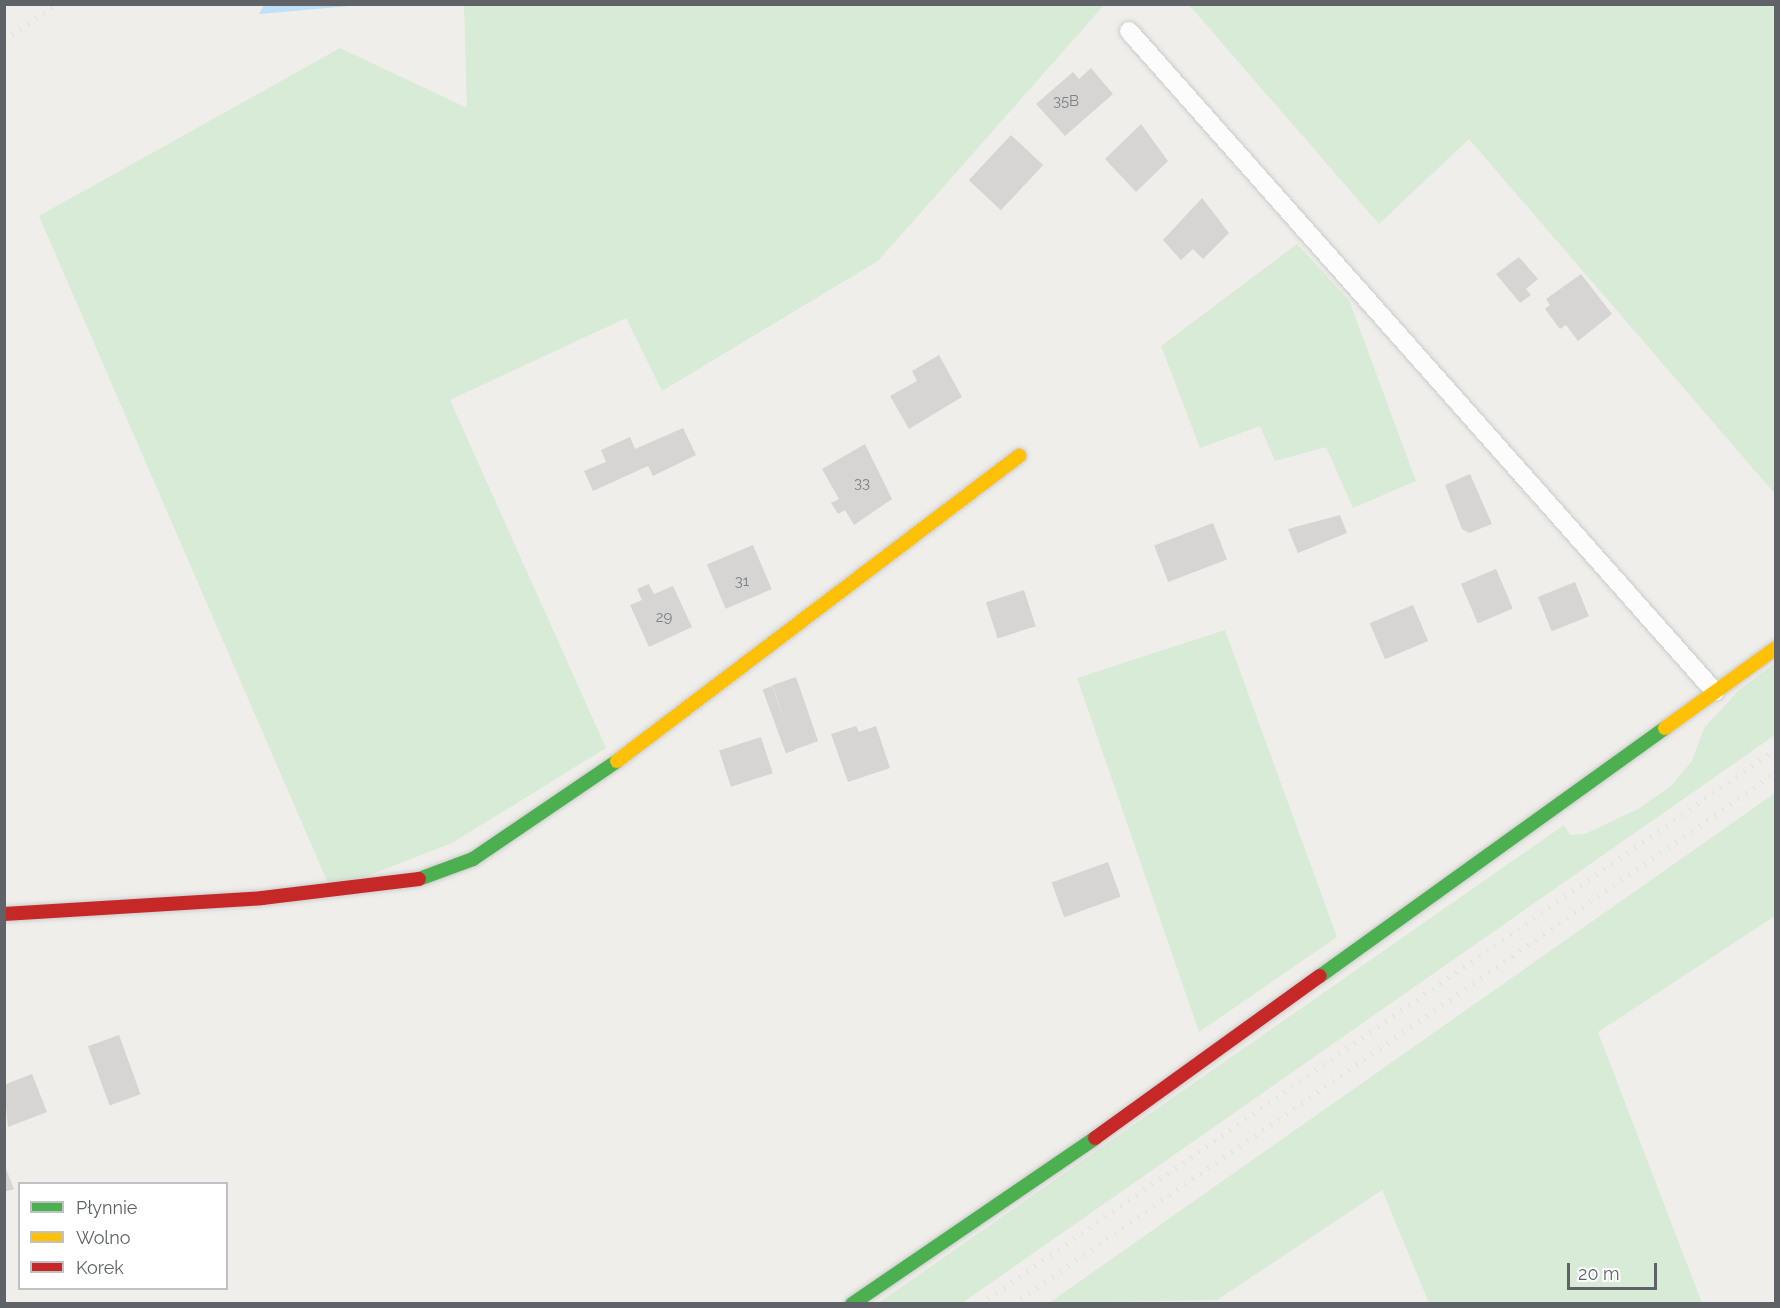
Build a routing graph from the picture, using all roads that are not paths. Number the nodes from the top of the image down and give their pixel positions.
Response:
1 (1129, 31) dead end
2 (1019, 456) dead end
3 (1776, 648) edge
4 (1715, 692) junction
5 (4, 914) edge
6 (852, 1304) edge

1 - 4 lane
2 - 5 street
3 - 4 street
4 - 6 street

